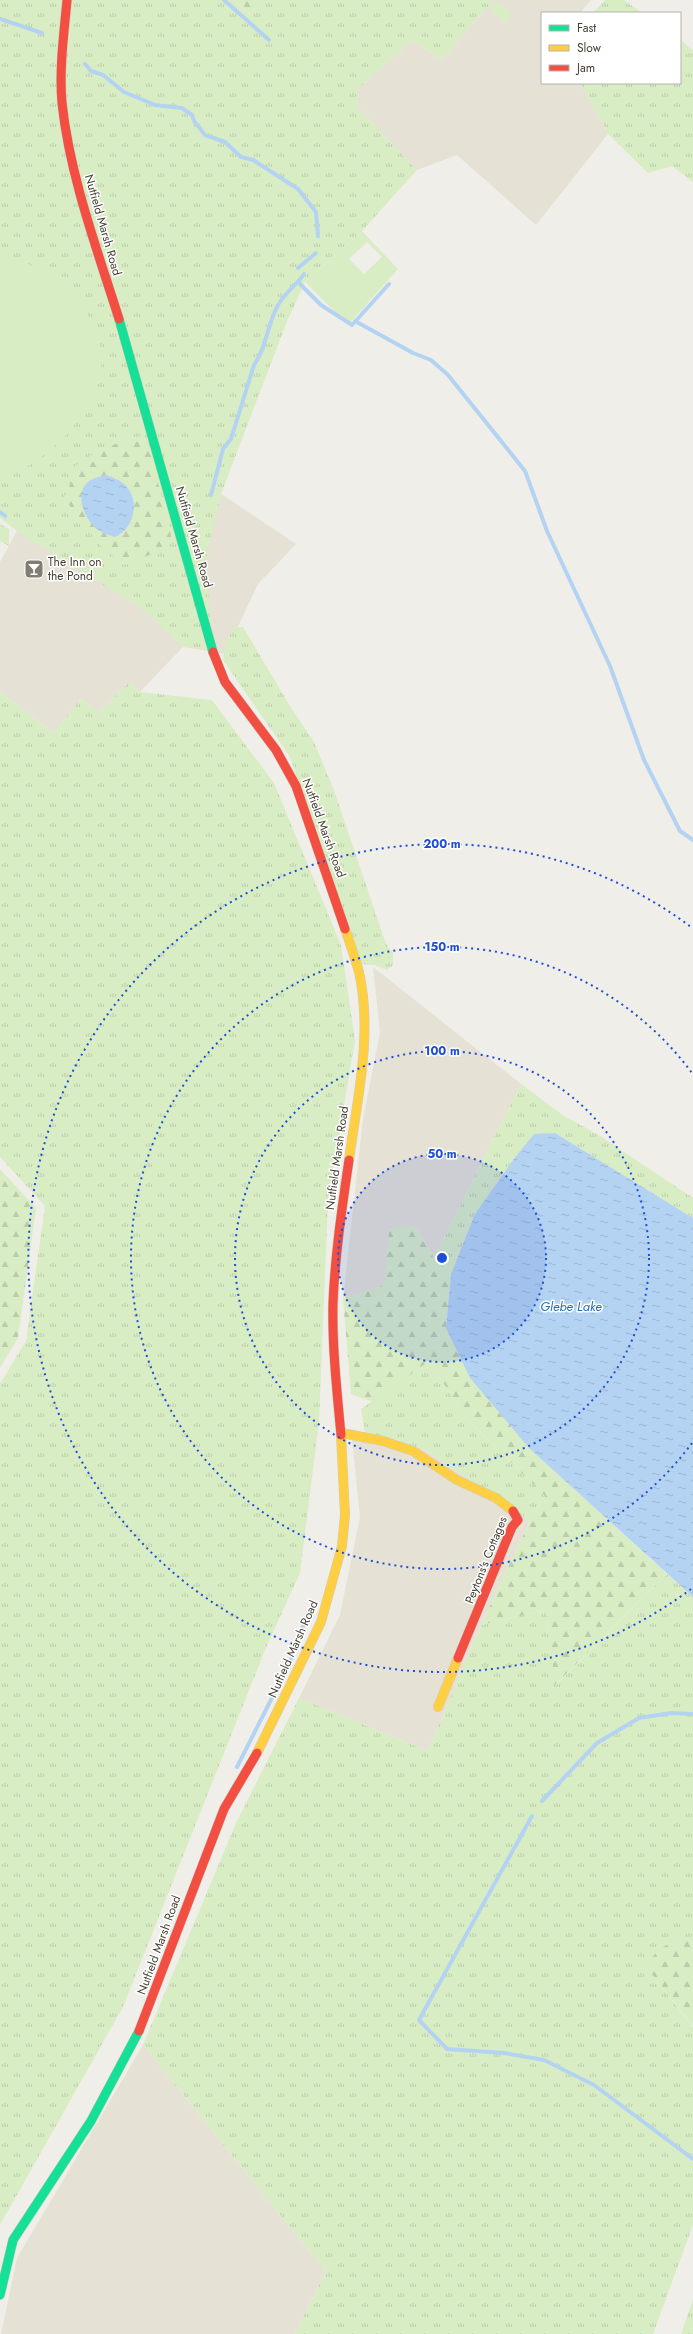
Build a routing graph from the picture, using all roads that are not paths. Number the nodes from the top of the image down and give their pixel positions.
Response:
1 (67, 0) edge
2 (342, 1433) junction
3 (438, 1708) dead end
4 (0, 2295) edge

1 - 2 street, Nutfield Marsh Road
2 - 3 street, Peytons's Cottages
2 - 4 street, Nutfield Marsh Road

